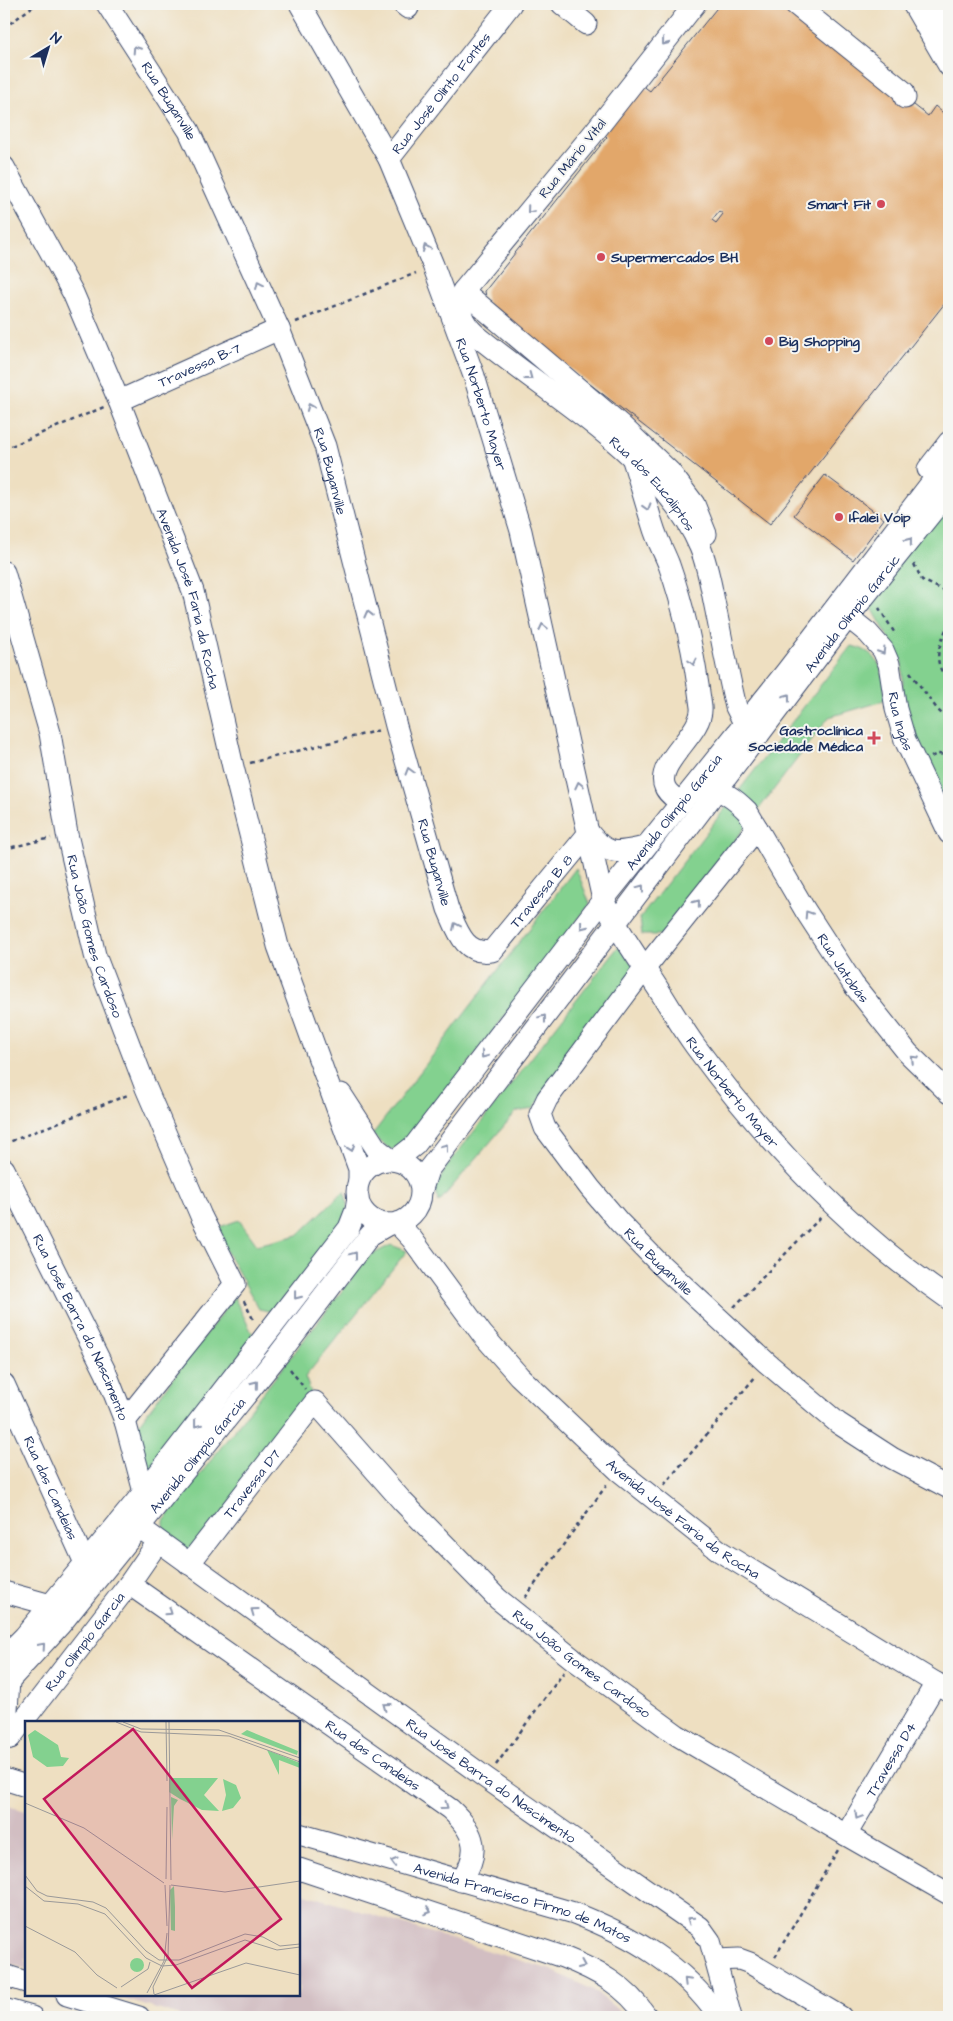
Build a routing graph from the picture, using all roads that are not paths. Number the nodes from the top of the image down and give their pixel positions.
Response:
1 (107, 4) edge
2 (511, 4) edge
3 (562, 4) edge
4 (695, 4) edge
5 (795, 4) edge
6 (913, 4) edge
7 (934, 4) edge
8 (302, 5) edge
9 (586, 24) dead end
10 (949, 29) edge
11 (949, 66) edge
12 (905, 98) dead end
13 (389, 159) junction
14 (4, 167) edge
15 (437, 274) junction
16 (463, 290) junction
17 (279, 329) junction
18 (490, 347) junction
19 (474, 376) junction
20 (119, 401) junction
21 (949, 442) edge
22 (633, 460) junction
23 (949, 460) edge
24 (947, 497) edge
25 (4, 572) edge
26 (848, 617) junction
27 (751, 730) junction
28 (707, 786) junction
29 (681, 803) junction
30 (757, 828) junction
31 (589, 833) junction
32 (949, 833) edge
33 (644, 847) junction
34 (604, 900) junction
35 (615, 923) junction
36 (492, 951) joint
37 (645, 968) junction
38 (317, 1053) junction
39 (949, 1093) edge
40 (393, 1160) junction
41 (4, 1169) edge
42 (358, 1188) junction
43 (421, 1195) junction
44 (393, 1224) junction
45 (456, 1299) junction
46 (949, 1299) edge
47 (4, 1384) edge
48 (315, 1402) joint
49 (125, 1421) junction
50 (949, 1488) edge
51 (144, 1492) junction
52 (138, 1526) junction
53 (158, 1542) junction
54 (85, 1564) junction
55 (189, 1564) junction
56 (129, 1584) junction
57 (4, 1592) edge
58 (51, 1605) junction
59 (4, 1657) edge
60 (6, 1684) edge
61 (943, 1687) edge
62 (27, 1721) edge
63 (25, 1724) edge
64 (13, 1740) edge
65 (4, 1779) edge
66 (25, 1786) edge
67 (300, 1834) edge
68 (846, 1836) junction
69 (300, 1869) edge
70 (461, 1881) junction
71 (949, 1894) edge
72 (716, 1960) junction
73 (4, 1975) edge
74 (25, 1982) edge
75 (70, 1996) edge
76 (4, 2009) edge
77 (32, 2017) edge
78 (137, 2017) edge
79 (647, 2017) edge
80 (719, 2017) edge
81 (731, 2017) edge
82 (842, 2017) edge

17 -> 1 street, Rua Buganville
2 - 13 street, Rua José Olinto Fontes
3 - 9 street
4 -> 16 street, Rua Mário Vital
5 - 12 street
6 - 11 street
7 - 10 street
8 - 13 street, Rua Norberto Mayer
15 -> 13 street, Rua Norberto Mayer
14 - 20 street, Avenida José Faria da Rocha
15 - 16 street
15 - 19 street, Rua Norberto Mayer
16 - 18 street, Rua dos Eucaliptos
16 - 21 street
17 - 20 street, Travessa B-7
36 -> 17 street, Rua Buganville
18 - 19 street
18 -> 22 street, Rua dos Eucaliptos
31 -> 19 street, Rua Norberto Mayer
20 - 38 street, Avenida José Faria da Rocha
22 - 27 street, Rua dos Eucaliptos
22 -> 29 street
23 - 27 street, Avenida Olímpio Garcia
26 -> 24 street, Avenida Olímpio Garcic
25 - 49 street, Rua João Gomes Cardoso
27 -> 26 street, Avenida Olímpio Garcic
26 -> 32 street, Rua Ingás
27 - 28 street, Avenida Olímpio Garcia
28 - 29 street, Avenida Olímpio Garcia
28 - 30 street, Rua Jatobás
35 -> 28 street, Avenida Olímpio Garcia
29 - 33 street, Avenida Olímpio Garcia
37 -> 30 street
39 -> 30 street, Rua Jatobás
31 - 33 street
31 - 34 street, Rua Norberto Mayer
31 - 36 street, Travessa B 8
33 - 34 street, Avenida Olímpio Garcia
34 - 35 street, Rua Norberto Mayer
34 -> 40 street, Avenida Olímpio Garcia
35 - 37 street, Rua Norberto Mayer
43 -> 35 street, Avenida Olímpio Garcia
37 - 46 street, Rua Norberto Mayer
37 - 50 street, Rua Buganville
38 - 40 street, Avenida José Faria da Rocha
38 -> 42 street, Avenida José Faria da Rocha
40 - 42 street
40 - 43 street
41 - 49 street, Rua José Barra do Nascimento
42 - 44 street
42 -> 51 street, Avenida Olímpio Garcia
43 - 44 street
43 - 45 street, Avenida José Faria da Rocha
44 - 45 street, Avenida José Faria da Rocha
52 -> 44 street, Avenida Olímpio Garcia
45 - 61 street, Avenida José Faria da Rocha
47 - 54 street, Rua das Candeias
48 - 55 street, Travessa D7
48 - 68 street, Rua João Gomes Cardoso
49 - 51 street, Rua José Barra do Nascimento
51 - 54 street, Avenida Olímpio Garcia
52 - 53 street, Rua José Barra do Nascimento
60 -> 52 street, Avenida Olímpio Garcia
53 - 55 street, Rua José Barra do Nascimento
53 - 56 street, Rua Olimpio Garcia
54 - 58 street, Avenida Olímpio Garcia
72 -> 55 street, Rua José Barra do Nascimento
56 - 62 street, Rua Olimpio Garcia
56 -> 70 street, Rua das Candeias
57 - 58 street
58 - 59 street, Avenida Olímpio Garcia
60 - 64 street
61 -> 68 street, Travessa D4
63 - 64 street, Rua Olimpio Garcia
65 - 66 street
70 -> 67 street, Avenida Francisco Firmo de Matos
68 - 71 street, Rua João Gomes Cardoso
69 -> 79 street
80 -> 70 street, Avenida Francisco Firmo de Matos
72 - 81 street, Rua José Barra do Nascimento
72 - 82 street
73 - 74 street
75 - 78 street
76 - 77 street

